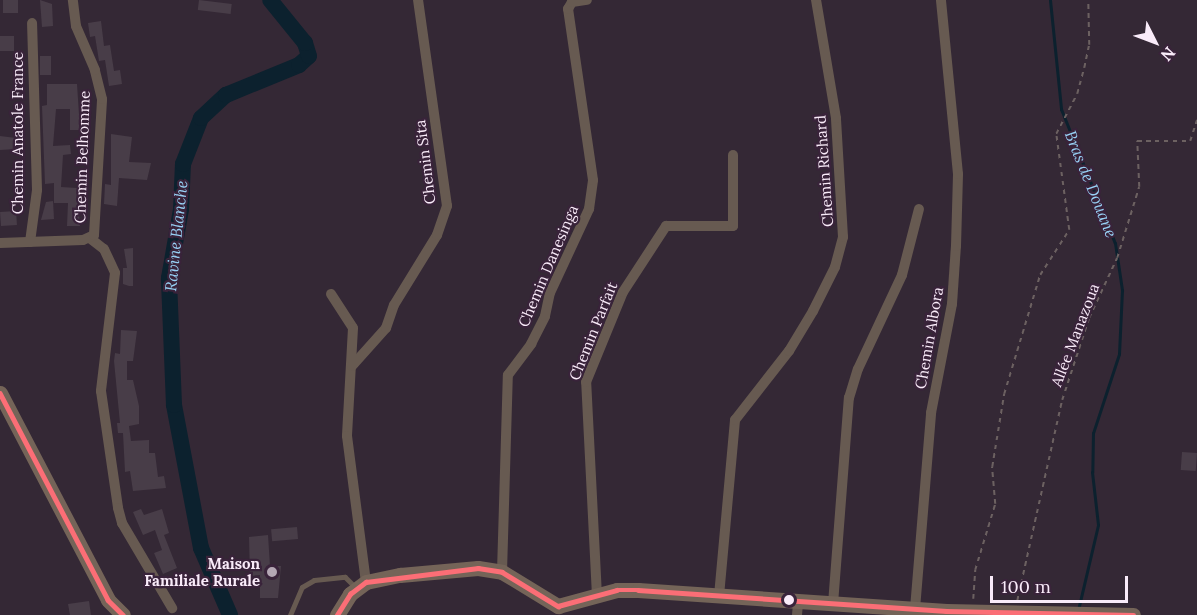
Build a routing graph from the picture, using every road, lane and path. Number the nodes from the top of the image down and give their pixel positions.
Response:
1 (73, 0) edge
2 (418, 0) edge
3 (587, 0) edge
4 (816, 0) edge
5 (941, 0) edge
6 (1088, 0) edge
7 (32, 23) dead end
8 (1197, 120) edge
9 (733, 154) dead end
10 (920, 209) dead end
11 (87, 240) junction
12 (30, 242) junction
13 (0, 243) edge
14 (332, 294) dead end
15 (352, 366) junction
16 (0, 393) edge
17 (502, 572) junction
18 (362, 586) junction
19 (597, 596) junction
20 (719, 596) junction
21 (833, 604) junction
22 (172, 608) dead end
23 (797, 609) edge
24 (915, 609) junction
25 (972, 611) junction
26 (1015, 612) junction
27 (1098, 614) edge
28 (123, 615) edge
29 (290, 615) edge
30 (337, 615) edge
31 (1133, 615) edge

1 - 11 street, Chemin Belhomme
2 - 15 street, Chemin Sita
3 - 17 street, Chemin Danesinga
4 - 20 street, Chemin Richard
5 - 24 street, Chemin Albora
6 - 25 path
7 - 12 street, Chemin Anatole France
8 - 26 path, Allée Manazoua
9 - 19 street, Chemin Parfait
10 - 21 street
11 - 12 street
11 - 22 street
12 - 13 street
14 - 15 street
15 - 18 street
16 - 28 main road
17 - 18 main road
17 - 19 main road
18 - 29 lane
18 - 30 main road
19 - 20 main road
20 - 23 main road
21 - 23 main road
21 - 24 main road
24 - 25 main road
25 - 26 main road
26 - 27 main road
27 - 31 main road

